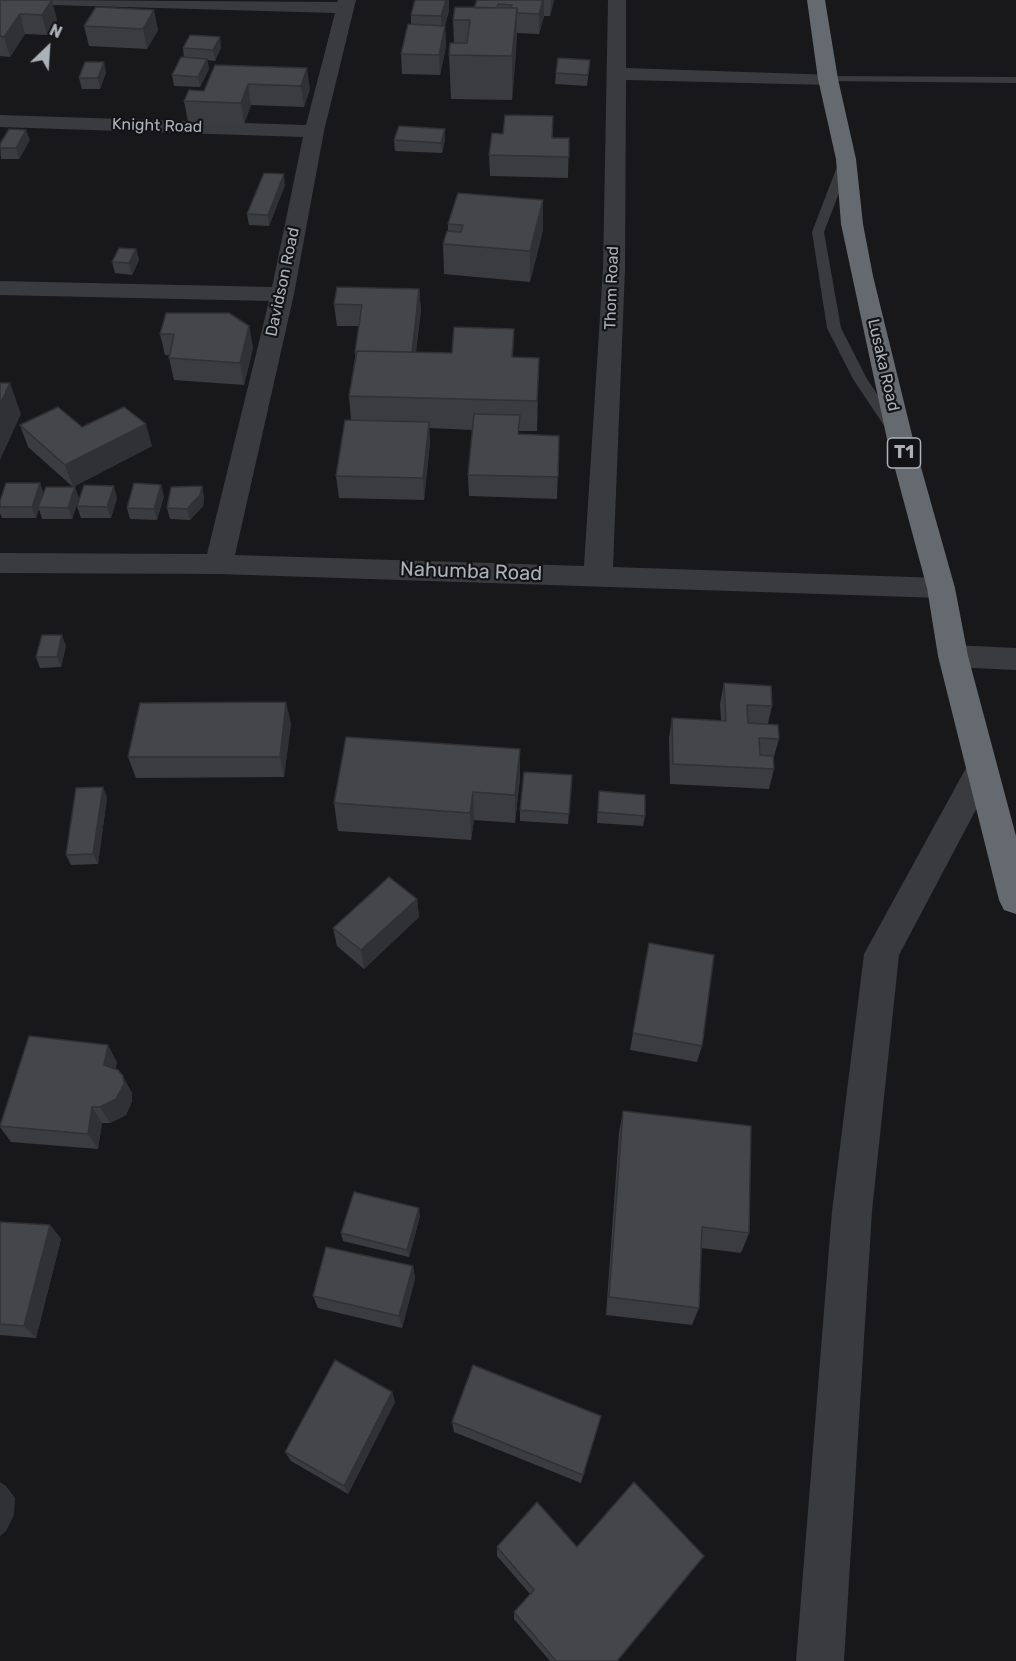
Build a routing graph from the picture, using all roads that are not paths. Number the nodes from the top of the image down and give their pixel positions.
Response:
1 (52, 0) edge
2 (617, 0) edge
3 (816, 0) edge
4 (346, 4) edge
5 (618, 74) junction
6 (828, 79) junction
7 (1016, 80) edge
8 (0, 121) edge
9 (314, 132) junction
10 (846, 159) junction
11 (0, 288) edge
12 (282, 294) junction
13 (900, 439) junction
14 (0, 563) edge
15 (219, 564) junction
16 (598, 576) junction
17 (941, 588) junction
18 (953, 656) junction
19 (1016, 659) edge
20 (982, 768) junction
21 (1016, 900) edge
22 (820, 1661) edge

1 - 4 street
2 - 5 street, Thom Road
3 - 6 highway, Lusaka Road / T1
4 - 9 street, Davidson Road
5 - 6 street
5 - 16 street, Thom Road
6 - 7 lane
6 - 10 highway, Lusaka Road / T1
8 - 9 street, Knight Road
9 - 12 street, Davidson Road
10 - 13 highway, Lusaka Road / T1
10 - 13 lane
11 - 12 street
12 - 15 street, Davidson Road
13 - 17 highway, Lusaka Road / T1
14 - 15 street, Nahumba Road
15 - 16 street, Nahumba Road
16 - 17 street, Nahumba Road
17 - 18 highway, Lusaka Road / T1
18 - 19 street
18 - 20 highway, Lusaka Road / T1
20 - 21 highway, Lusaka Road / T1
20 - 22 street

